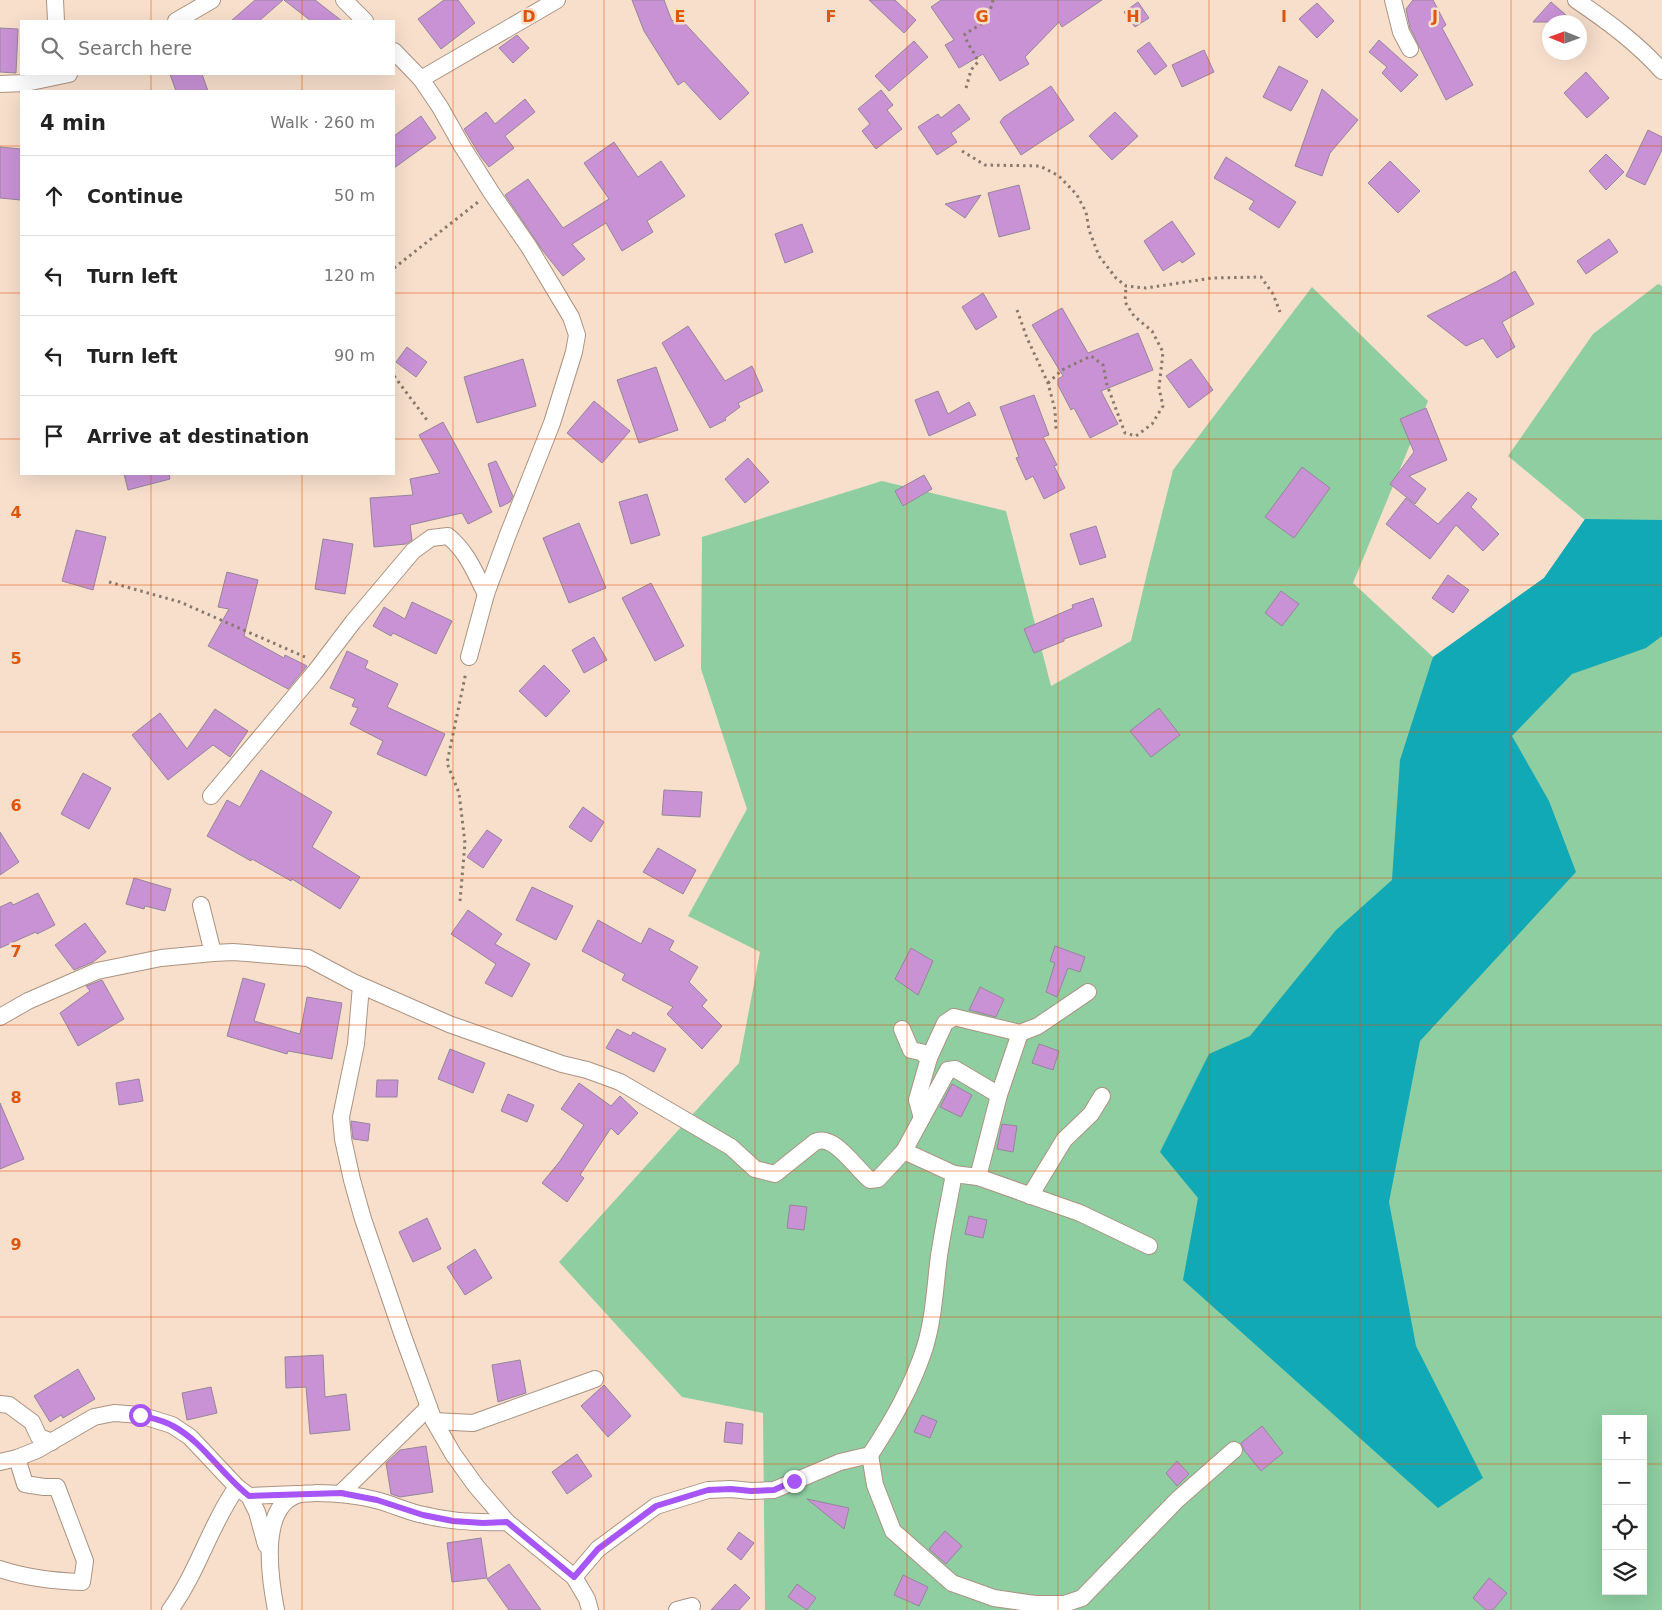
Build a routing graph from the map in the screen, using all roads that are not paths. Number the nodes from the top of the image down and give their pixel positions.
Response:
1 (55, 0) edge
2 (212, 0) edge
3 (344, 0) edge
4 (557, 0) edge
5 (1393, 0) edge
6 (1576, 0) edge
7 (56, 20) edge
8 (178, 20) edge
9 (364, 20) edge
10 (1410, 49) dead end
11 (395, 52) edge
12 (1662, 71) edge
13 (58, 75) edge
14 (29, 78) edge
15 (421, 79) junction
16 (0, 84) edge
17 (486, 594) junction
18 (469, 657) road end
19 (211, 796) dead end
20 (201, 905) dead end
21 (213, 953) junction
22 (362, 986) junction
23 (1088, 992) dead end
24 (0, 1017) edge
25 (902, 1029) dead end
26 (1020, 1033) junction
27 (929, 1058) junction
28 (1000, 1095) junction
29 (1102, 1096) dead end
30 (922, 1118) junction
31 (904, 1150) junction
32 (954, 1174) junction
33 (978, 1177) junction
34 (1030, 1196) junction
35 (1149, 1246) dead end
36 (595, 1379) dead end
37 (0, 1404) edge
38 (432, 1414) junction
39 (52, 1442) junction
40 (1234, 1450) dead end
41 (870, 1455) junction
42 (17, 1458) junction
43 (0, 1462) edge
44 (243, 1491) junction
45 (341, 1493) junction
46 (300, 1494) junction
47 (507, 1522) junction
48 (270, 1564) junction
49 (0, 1569) edge
50 (574, 1577) junction
51 (170, 1610) edge
52 (276, 1610) edge
53 (590, 1610) edge

1 - 7 street
2 - 8 street
3 - 9 street
4 - 15 street
5 - 10 street
6 - 12 street
11 - 15 street
13 - 14 street
14 - 16 street
15 - 17 street
17 - 18 street
17 - 19 street
20 - 21 street
21 - 22 street
21 - 24 street
22 - 31 street
22 - 38 street
23 - 26 street
25 - 27 street
26 - 27 street
26 - 28 street
27 - 30 street
28 - 30 street
28 - 33 street
29 - 34 street
30 - 31 street
31 - 32 street
32 - 33 street
32 - 41 street
33 - 34 street
34 - 35 street
36 - 38 street
37 - 39 street
38 - 45 street
38 - 47 street
39 - 42 street
39 - 44 street
40 - 41 street
41 - 50 street
42 - 43 street
42 - 49 street
44 - 46 street
44 - 48 street
44 - 51 street
45 - 46 street
45 - 47 street
46 - 48 street
47 - 50 street
48 - 52 street
50 - 53 street

